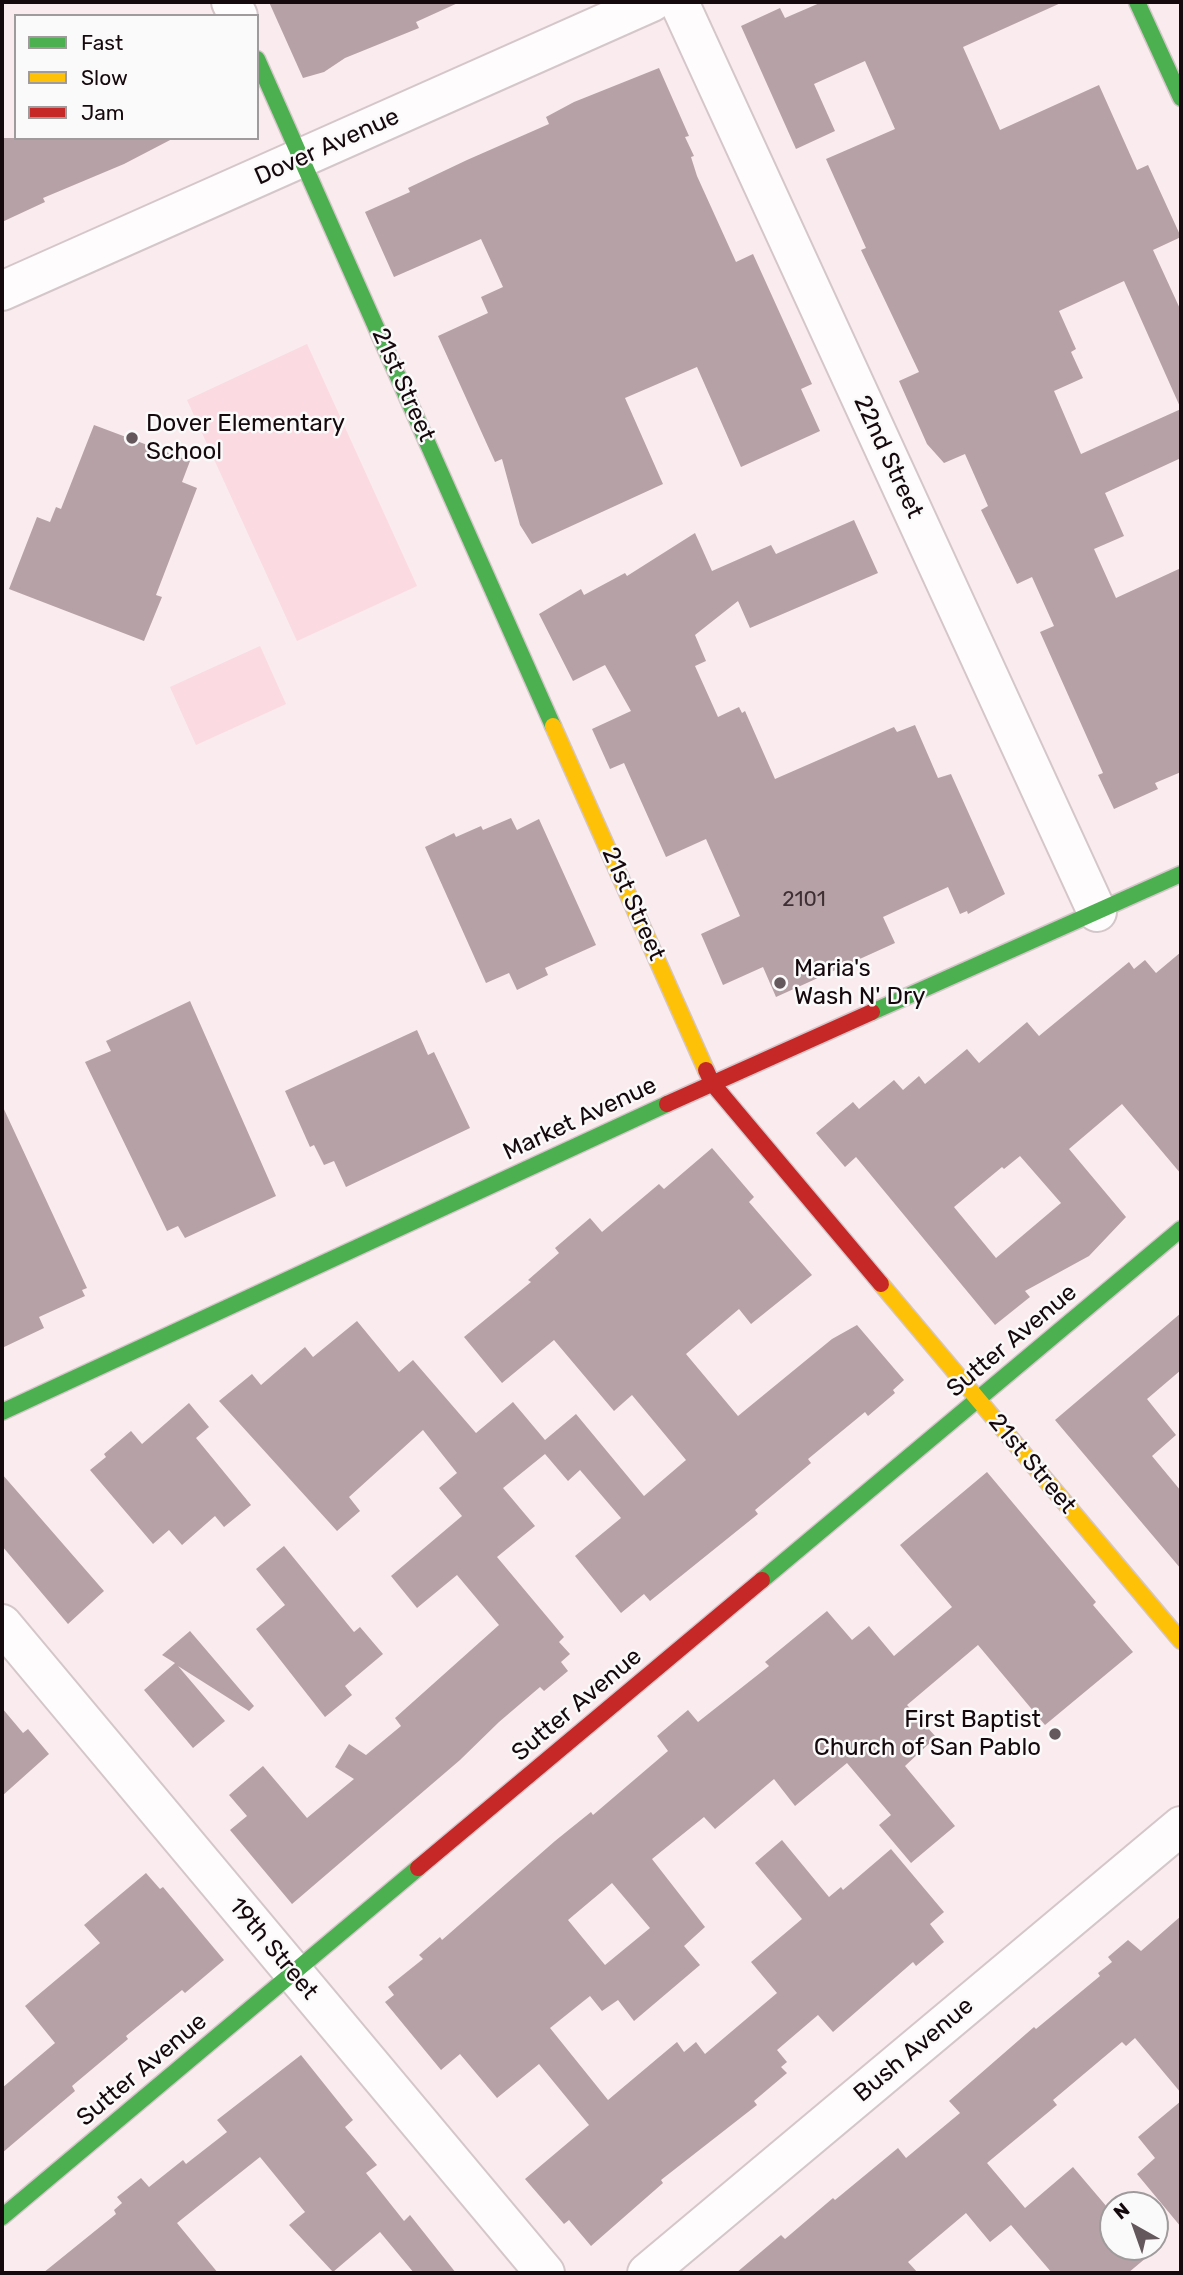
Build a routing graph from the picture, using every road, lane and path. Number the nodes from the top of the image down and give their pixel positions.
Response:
1 (652, 2) edge
2 (679, 2) edge
3 (1138, 2) edge
4 (259, 63) edge
5 (1181, 98) edge
6 (303, 158) junction
7 (2, 291) edge
8 (1181, 874) edge
9 (1097, 912) junction
10 (712, 1083) junction
11 (1181, 1229) edge
12 (978, 1399) junction
13 (2, 1412) edge
14 (3, 1628) edge
15 (1181, 1641) edge
16 (1181, 1826) edge
17 (293, 1973) junction
18 (2, 2217) edge
19 (545, 2273) edge
20 (647, 2273) edge

1 - 6 street, Dover Avenue
2 - 9 street, 22nd Street
3 - 5 street
4 - 6 street, 21st Street
6 - 7 street, Dover Avenue
6 - 10 street, 21st Street
8 - 9 street, Market Avenue
9 - 10 street, Market Avenue
10 - 12 street, 21st Street
10 - 13 street, Market Avenue
11 - 12 street, Sutter Avenue
12 - 15 street, 21st Street
12 - 17 street, Sutter Avenue
14 - 17 street, 19th Street
16 - 20 street, Bush Avenue
17 - 18 street, Sutter Avenue
17 - 19 street, 19th Street

